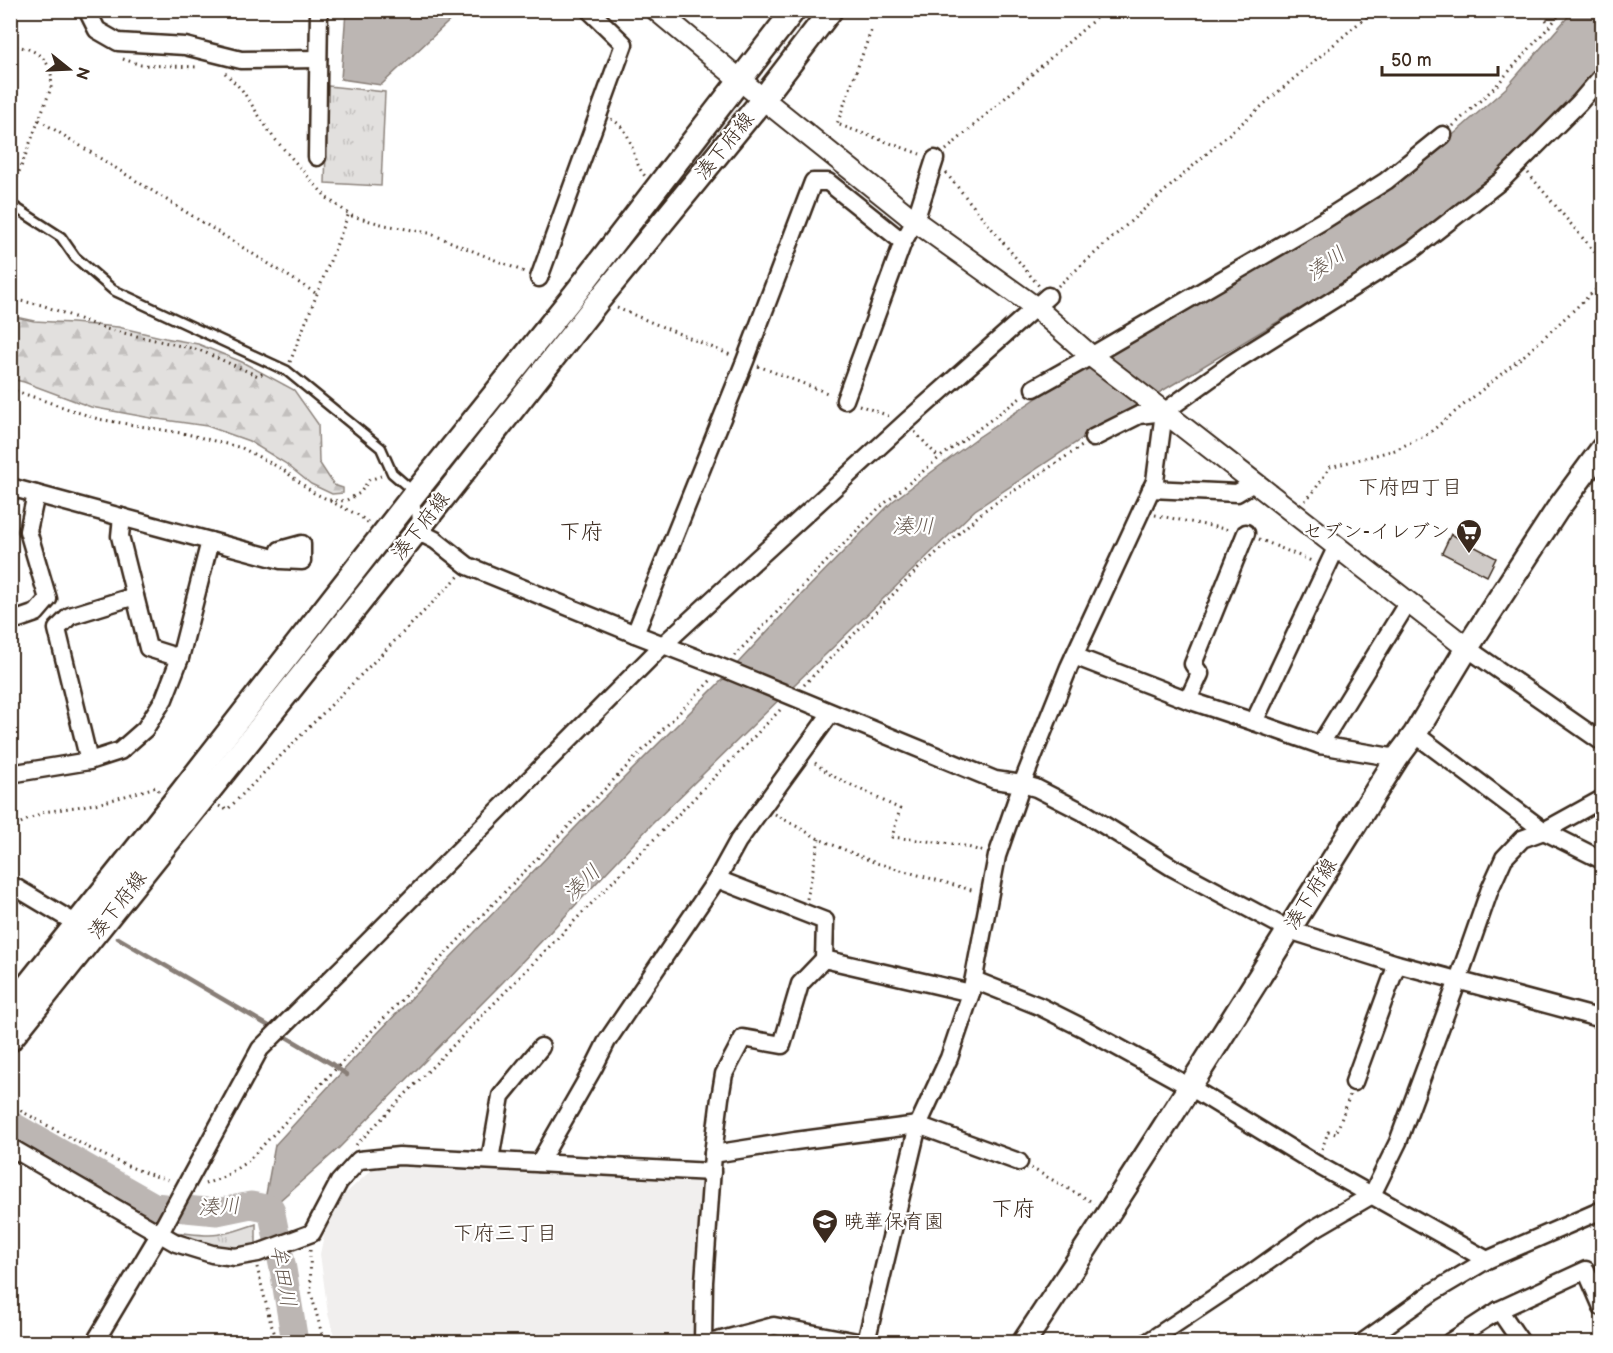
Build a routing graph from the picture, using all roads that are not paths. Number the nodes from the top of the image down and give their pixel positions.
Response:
1 (89, 10) edge
2 (319, 10) edge
3 (590, 10) edge
4 (656, 10) edge
5 (794, 10) edge
6 (831, 10) edge
7 (318, 59) junction
8 (1602, 76) edge
9 (740, 79) junction
10 (764, 99) junction
11 (1443, 135) road end
12 (317, 157) dead end
13 (935, 159) road end
14 (10, 204) edge
15 (915, 221) junction
16 (903, 242) junction
17 (539, 278) dead end
18 (1042, 302) junction
19 (1091, 356) junction
20 (1034, 388) road end
21 (845, 400) road end
22 (1164, 411) junction
23 (1094, 438) road end
24 (1602, 449) edge
25 (1254, 482) junction
26 (10, 487) edge
27 (1151, 489) junction
28 (415, 493) junction
29 (36, 494) junction
30 (122, 517) junction
31 (417, 531) junction
32 (1246, 533) dead end
33 (210, 541) junction
34 (1337, 546) junction
35 (280, 560) dead end
36 (135, 596) junction
37 (1408, 602) junction
38 (10, 622) edge
39 (635, 634) junction
40 (663, 645) junction
41 (1467, 648) junction
42 (1074, 656) junction
43 (180, 658) junction
44 (1188, 700) junction
45 (831, 713) junction
46 (1254, 722) junction
47 (1415, 734) junction
48 (1602, 742) edge
49 (1320, 745) junction
50 (1397, 758) junction
51 (89, 761) junction
52 (10, 774) edge
53 (1022, 784) junction
54 (1602, 799) edge
55 (1544, 831) junction
56 (1602, 860) edge
57 (717, 879) junction
58 (10, 884) edge
59 (76, 924) junction
60 (1289, 930) junction
61 (824, 959) junction
62 (1397, 964) junction
63 (1458, 980) junction
64 (973, 987) junction
65 (10, 1007) edge
66 (1602, 1019) edge
67 (10, 1040) edge
68 (541, 1047) dead end
69 (1354, 1082) road end
70 (1190, 1087) junction
71 (918, 1125) junction
72 (10, 1147) edge
73 (713, 1154) junction
74 (490, 1160) junction
75 (539, 1162) junction
76 (1019, 1162) road end
77 (712, 1172) junction
78 (1372, 1195) junction
79 (1602, 1210) edge
80 (162, 1229) junction
81 (1487, 1260) junction
82 (1602, 1307) edge
83 (1499, 1310) junction
84 (95, 1342) edge
85 (703, 1342) edge
86 (714, 1342) edge
87 (857, 1342) edge
88 (866, 1342) edge
89 (1024, 1342) edge
90 (1148, 1342) edge
91 (1363, 1342) edge
92 (1450, 1342) edge
93 (1521, 1342) edge

1 - 7 street
2 - 7 street
3 - 17 street
4 - 9 street
5 - 9 main road, 湊下府線
6 - 10 main road, 湊下府線
7 - 12 street
8 - 22 street
9 - 10 street
9 - 28 main road, 湊下府線
10 - 15 street
10 - 31 main road, 湊下府線
11 - 19 street
13 - 15 street
14 - 28 lane
15 - 16 street
15 - 18 street
16 - 21 street
16 - 39 street
18 - 19 street
18 - 40 street
19 - 20 street
19 - 22 street
22 - 23 street
22 - 25 street
22 - 27 street
24 - 41 main road, 湊下府線
25 - 27 street
25 - 34 street
26 - 29 street
27 - 42 street
28 - 31 lane
28 - 59 main road, 湊下府線
29 - 30 street
29 - 38 street
30 - 33 street
30 - 36 street
31 - 39 street
31 - 67 main road, 湊下府線
32 - 44 street
33 - 35 street
33 - 43 street
34 - 37 street
34 - 46 street
36 - 43 street
36 - 51 street
37 - 41 street
37 - 49 street
39 - 40 street
40 - 45 street
40 - 80 street
41 - 47 main road, 湊下府線
41 - 48 street
42 - 44 street
42 - 53 street
43 - 51 street
44 - 46 street
45 - 53 street
45 - 57 street
46 - 49 street
47 - 50 main road, 湊下府線
47 - 55 street
49 - 50 street
50 - 60 main road, 湊下府線
51 - 52 street
53 - 60 street
53 - 64 street
54 - 55 street
55 - 56 street
55 - 63 street
57 - 61 street
57 - 75 street
58 - 59 street
59 - 65 main road, 湊下府線
60 - 62 street
60 - 70 main road, 湊下府線
61 - 64 street
61 - 73 street
62 - 63 street
62 - 69 street
63 - 66 street
63 - 78 street
64 - 70 street
64 - 71 street
68 - 74 street
70 - 78 street
70 - 89 main road, 湊下府線
71 - 73 street
71 - 76 street
71 - 88 street
72 - 80 street
73 - 77 street
74 - 75 street
74 - 80 street
75 - 77 street
77 - 85 street
78 - 81 street
78 - 90 street
79 - 81 street
80 - 84 street
81 - 91 street
82 - 83 street
83 - 92 street
83 - 93 street
86 - 87 street

